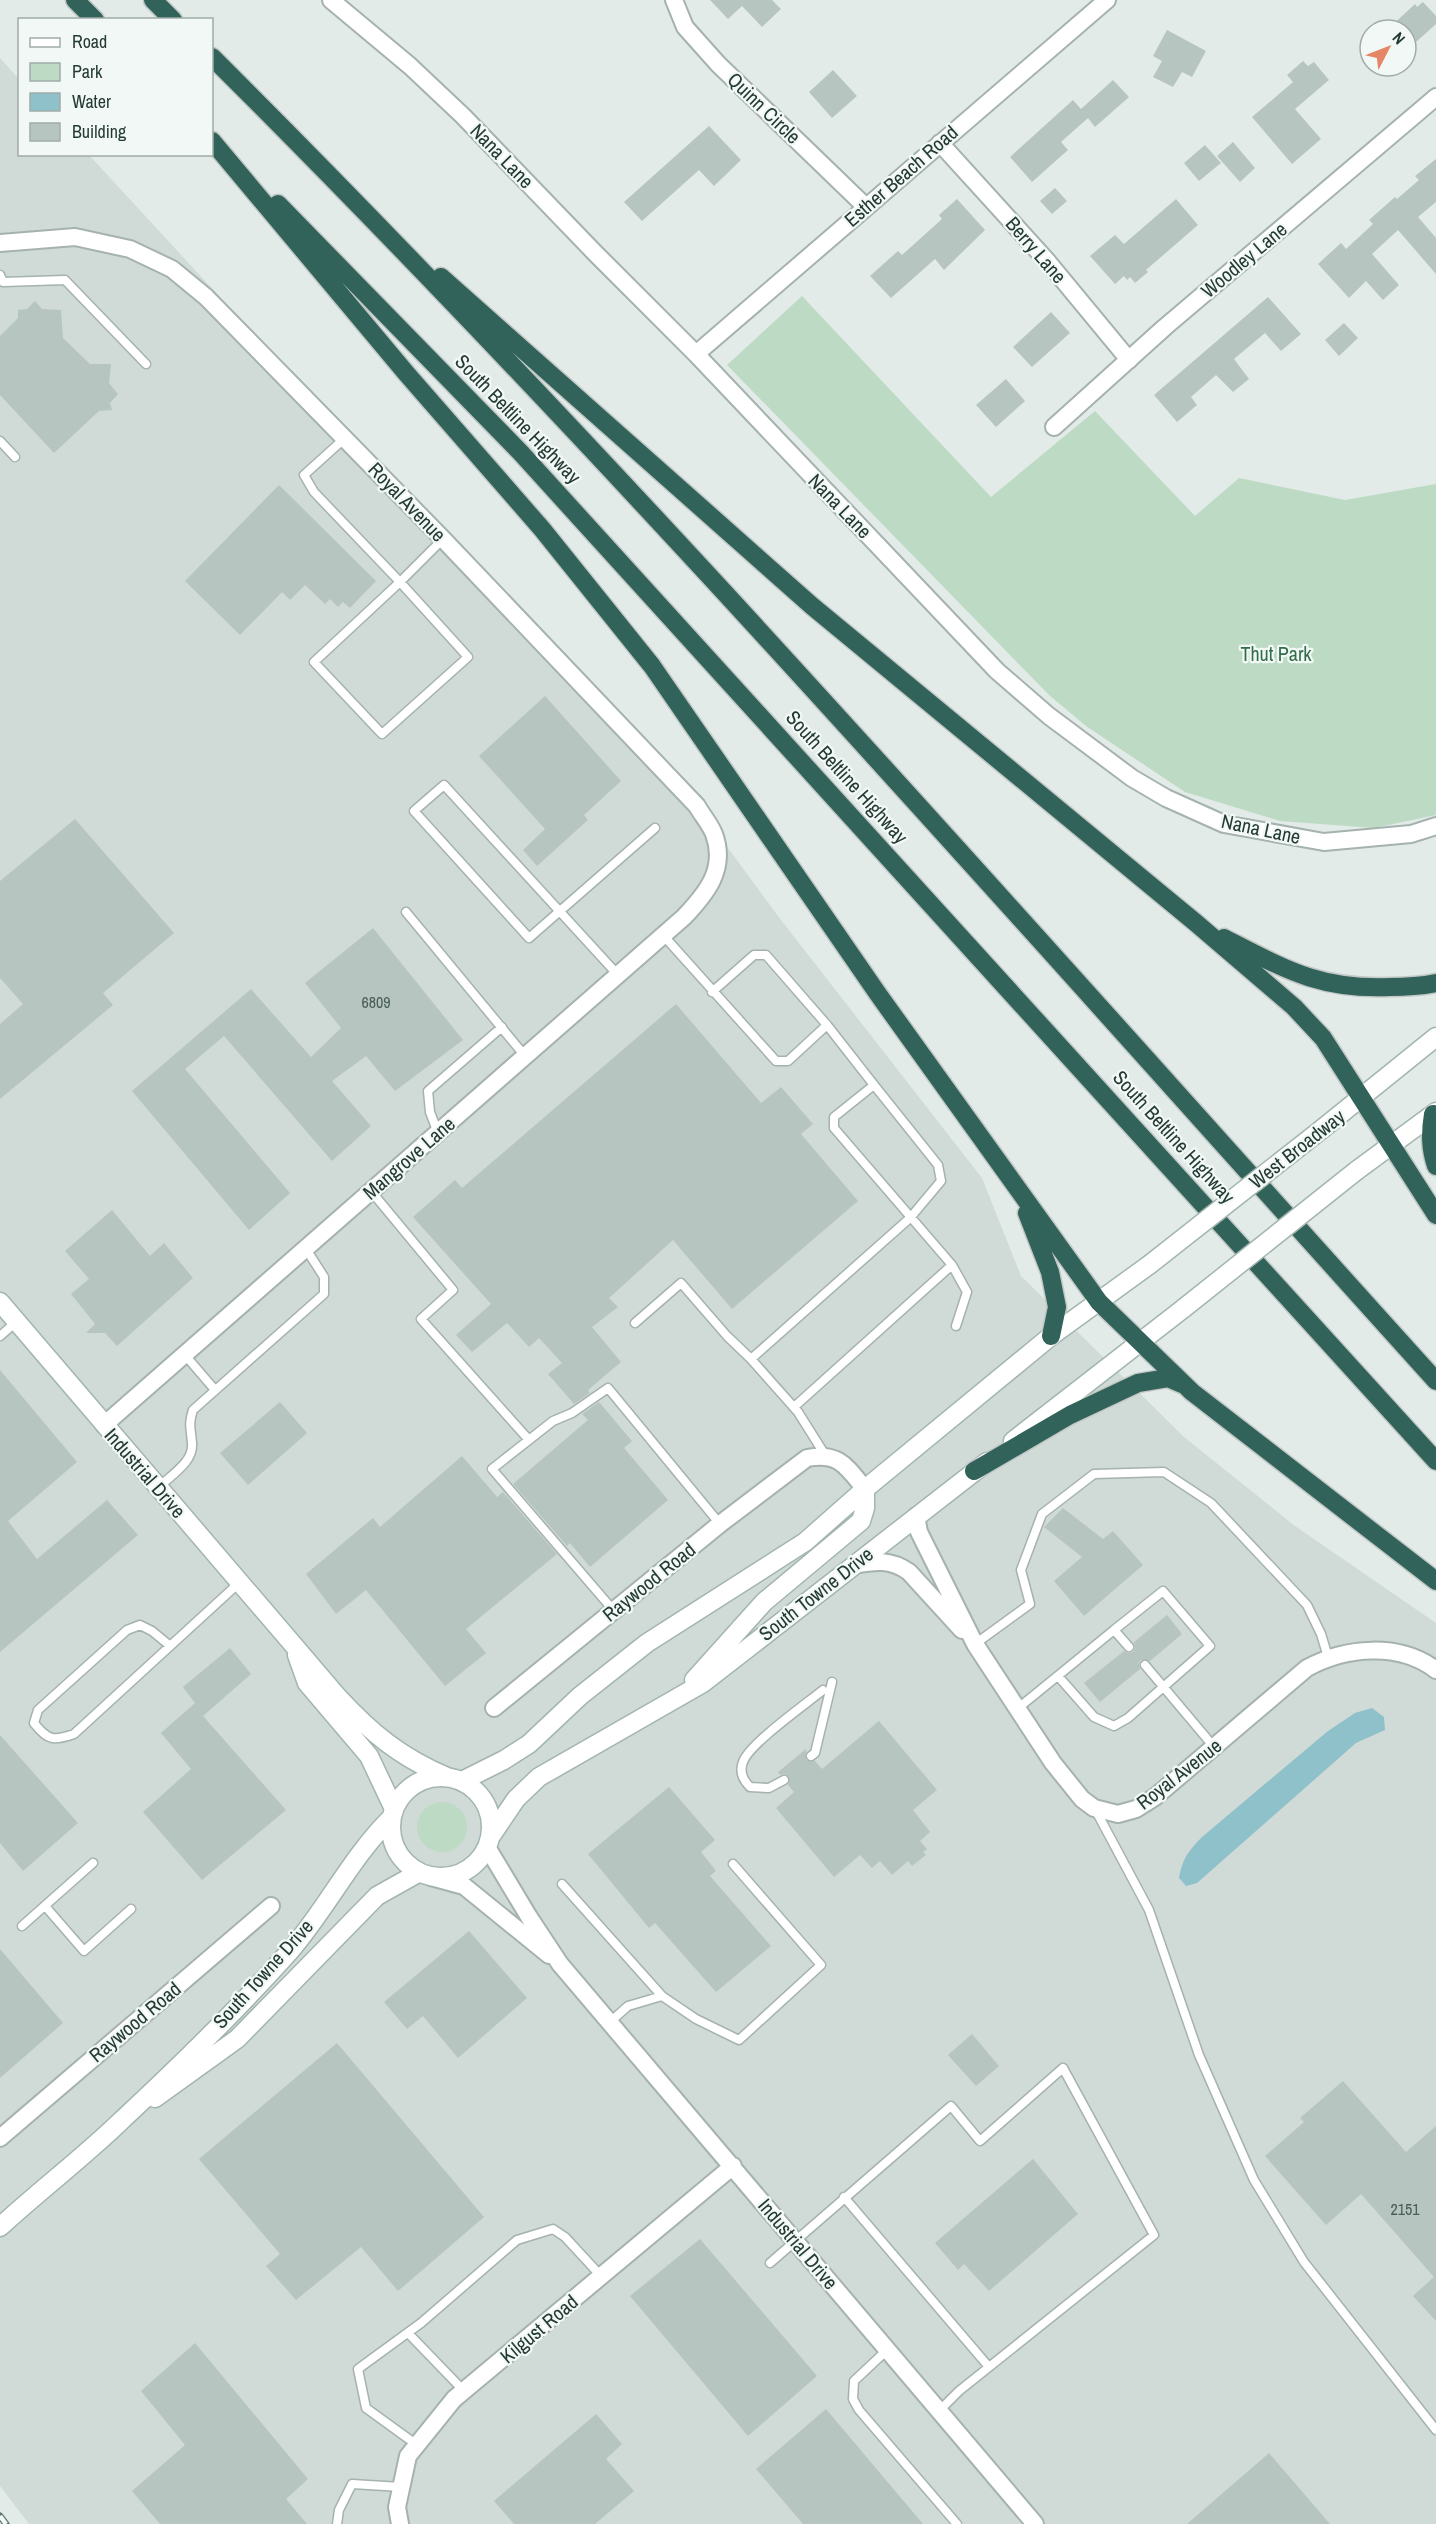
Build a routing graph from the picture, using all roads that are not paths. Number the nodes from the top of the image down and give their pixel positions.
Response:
1 (75, 0) edge
2 (153, 0) edge
3 (331, 0) edge
4 (674, 0) edge
5 (1107, 0) edge
6 (93, 18) edge
7 (171, 18) edge
8 (213, 58) edge
9 (1436, 97) edge
10 (213, 137) edge
11 (213, 142) edge
12 (940, 143) junction
13 (328, 176) junction
14 (866, 207) junction
15 (0, 243) edge
16 (1, 280) edge
17 (696, 354) junction
18 (1129, 360) junction
19 (146, 364) dead end
20 (1054, 427) dead end
21 (345, 438) junction
22 (0, 441) edge
23 (15, 457) dead end
24 (443, 538) junction
25 (400, 582) junction
26 (1436, 826) edge
27 (655, 828) dead end
28 (709, 887) joint
29 (559, 911) junction
30 (406, 912) dead end
31 (1196, 923) junction
32 (663, 935) junction
33 (618, 975) junction
34 (1436, 983) edge
35 (712, 992) junction
36 (827, 1025) junction
37 (502, 1027) junction
38 (1436, 1037) edge
39 (525, 1056) junction
40 (874, 1085) junction
41 (1362, 1097) junction
42 (1434, 1113) edge
43 (438, 1133) junction
44 (1390, 1146) junction
45 (1436, 1166) edge
46 (1017, 1186) junction
47 (371, 1191) junction
48 (1436, 1215) edge
49 (910, 1218) junction
50 (306, 1249) junction
51 (952, 1265) junction
52 (0, 1302) edge
53 (1098, 1302) junction
54 (16, 1322) junction
55 (635, 1323) dead end
56 (956, 1326) dead end
57 (0, 1336) edge
58 (1051, 1336) junction
59 (1139, 1343) junction
60 (184, 1355) junction
61 (751, 1359) junction
62 (1436, 1381) edge
63 (1184, 1385) junction
64 (215, 1390) junction
65 (794, 1407) junction
66 (104, 1425) junction
67 (529, 1440) junction
68 (825, 1455) junction
69 (1436, 1461) edge
70 (974, 1472) junction
71 (158, 1488) junction
72 (865, 1489) junction
73 (916, 1516) junction
74 (720, 1524) junction
75 (854, 1565) junction
76 (1436, 1581) edge
77 (240, 1582) junction
78 (614, 1611) junction
79 (1114, 1630) junction
80 (292, 1642) junction
81 (975, 1644) junction
82 (169, 1645) junction
83 (1129, 1647) dead end
84 (1329, 1657) junction
85 (1145, 1665) dead end
86 (1436, 1670) edge
87 (1058, 1676) junction
88 (832, 1682) dead end
89 (1163, 1687) junction
90 (823, 1690) dead end
91 (679, 1697) junction
92 (494, 1708) dead end
93 (1017, 1709) junction
94 (1214, 1747) junction
95 (811, 1756) dead end
96 (454, 1779) junction
97 (784, 1780) dead end
98 (1094, 1808) junction
99 (393, 1813) junction
100 (489, 1841) junction
101 (93, 1863) dead end
102 (733, 1864) dead end
103 (425, 1875) junction
104 (562, 1884) dead end
105 (45, 1906) junction
106 (270, 1906) dead end
107 (131, 1909) dead end
108 (22, 1926) dead end
109 (560, 1964) junction
110 (662, 1996) junction
111 (610, 2022) junction
112 (122, 2120) junction
113 (0, 2138) edge
114 (733, 2166) junction
115 (844, 2197) junction
116 (0, 2227) edge
117 (795, 2241) junction
118 (770, 2263) dead end
119 (601, 2276) junction
120 (408, 2333) junction
121 (887, 2350) junction
122 (989, 2367) junction
123 (464, 2391) junction
124 (939, 2411) junction
125 (1436, 2430) edge
126 (417, 2445) junction
127 (401, 2487) junction
128 (337, 2524) edge
129 (400, 2524) edge
130 (957, 2524) edge
131 (1035, 2524) edge

1 - 6 highway
2 - 7 highway
3 - 17 street, Nana Lane
4 - 14 street, Quinn Circle
5 - 12 street, Esther Beach Road
8 - 13 highway, South Beltline Highway
9 - 18 street, Woodley Lane
10 - 69 highway, South Beltline Highway
11 - 46 highway
12 - 14 street, Esther Beach Road
12 - 18 street, Berry Lane
13 - 31 highway
13 - 62 highway, South Beltline Highway
14 - 17 street, Esther Beach Road
15 - 21 street, Royal Avenue
16 - 19 lane
17 - 26 street, Nana Lane
18 - 20 street, Woodley Lane
21 - 24 street, Royal Avenue
21 - 25 lane
22 - 23 lane
24 - 25 lane
24 - 28 street, Royal Avenue
25 - 25 lane
27 - 29 lane
28 - 32 street, Mangrove Lane
29 - 29 lane
29 - 33 lane
30 - 37 lane
31 - 34 highway
31 - 41 highway
32 - 33 street, Mangrove Lane
32 - 35 lane
33 - 39 street, Mangrove Lane
35 - 36 lane
35 - 36 lane
36 - 40 lane
37 - 39 lane
37 - 43 lane
38 - 41 street, West Broadway
39 - 43 street, Mangrove Lane
40 - 49 lane
40 - 49 lane
41 - 44 highway
41 - 53 street, West Broadway, bridge
42 - 44 street
42 - 45 highway
43 - 47 street, Mangrove Lane
44 - 48 highway
44 - 59 street, bridge
46 - 53 highway
46 - 58 highway
47 - 50 street, Mangrove Lane
47 - 67 lane
49 - 51 lane
49 - 61 lane
50 - 60 street, Mangrove Lane
50 - 64 lane
51 - 56 lane
51 - 65 lane
52 - 54 street, Industrial Drive
53 - 58 street
53 - 59 highway
54 - 57 lane
54 - 66 street, Industrial Drive
55 - 61 lane
58 - 72 street
59 - 63 highway
59 - 70 street, South Towne Drive
60 - 64 lane
60 - 66 street, Mangrove Lane
61 - 65 lane
63 - 70 highway
63 - 76 highway
64 - 71 lane
65 - 68 lane
66 - 71 street, Industrial Drive
67 - 74 lane
67 - 78 lane
68 - 72 street
68 - 74 street, Raywood Road
70 - 73 street, South Towne Drive
71 - 77 street, Industrial Drive
72 - 91 street
72 - 96 street
73 - 75 street, South Towne Drive
73 - 81 street
74 - 78 street, Raywood Road
75 - 81 street
75 - 91 street, South Towne Drive
77 - 80 street, Industrial Drive
77 - 82 lane
78 - 92 street, Raywood Road
79 - 83 lane
79 - 87 lane
79 - 89 lane
80 - 96 street, Industrial Drive
80 - 99 street, Industrial Drive
81 - 84 lane
81 - 93 street
82 - 82 lane
84 - 86 street, Royal Avenue
84 - 94 street, Royal Avenue
85 - 89 lane
87 - 89 lane
87 - 93 lane
88 - 95 lane
89 - 94 lane
90 - 97 lane
91 - 100 street, South Towne Drive
93 - 98 street
94 - 98 street, Royal Avenue
96 - 99 street
96 - 100 street
98 - 125 lane
99 - 103 street
99 - 112 street, South Towne Drive
100 - 103 street
100 - 109 street, Industrial Drive
101 - 105 lane
102 - 110 lane
103 - 109 street, Industrial Drive
103 - 112 street, South Towne Drive
104 - 110 lane
105 - 107 lane
105 - 108 lane
106 - 113 street, Raywood Road
109 - 111 street, Industrial Drive
110 - 111 lane
111 - 114 street, Industrial Drive
112 - 116 street, South Towne Drive
114 - 117 street, Industrial Drive
114 - 119 street, Kilgust Road
115 - 117 lane
115 - 122 lane
115 - 122 lane
117 - 118 lane
117 - 121 street, Industrial Drive
119 - 120 lane
119 - 123 street, Kilgust Road
120 - 123 lane
120 - 126 lane
121 - 124 street, Industrial Drive
121 - 130 lane
122 - 124 lane
123 - 126 street, Kilgust Road
124 - 131 street, Industrial Drive
126 - 127 street, Kilgust Road
127 - 128 lane
127 - 129 street, Kilgust Road

